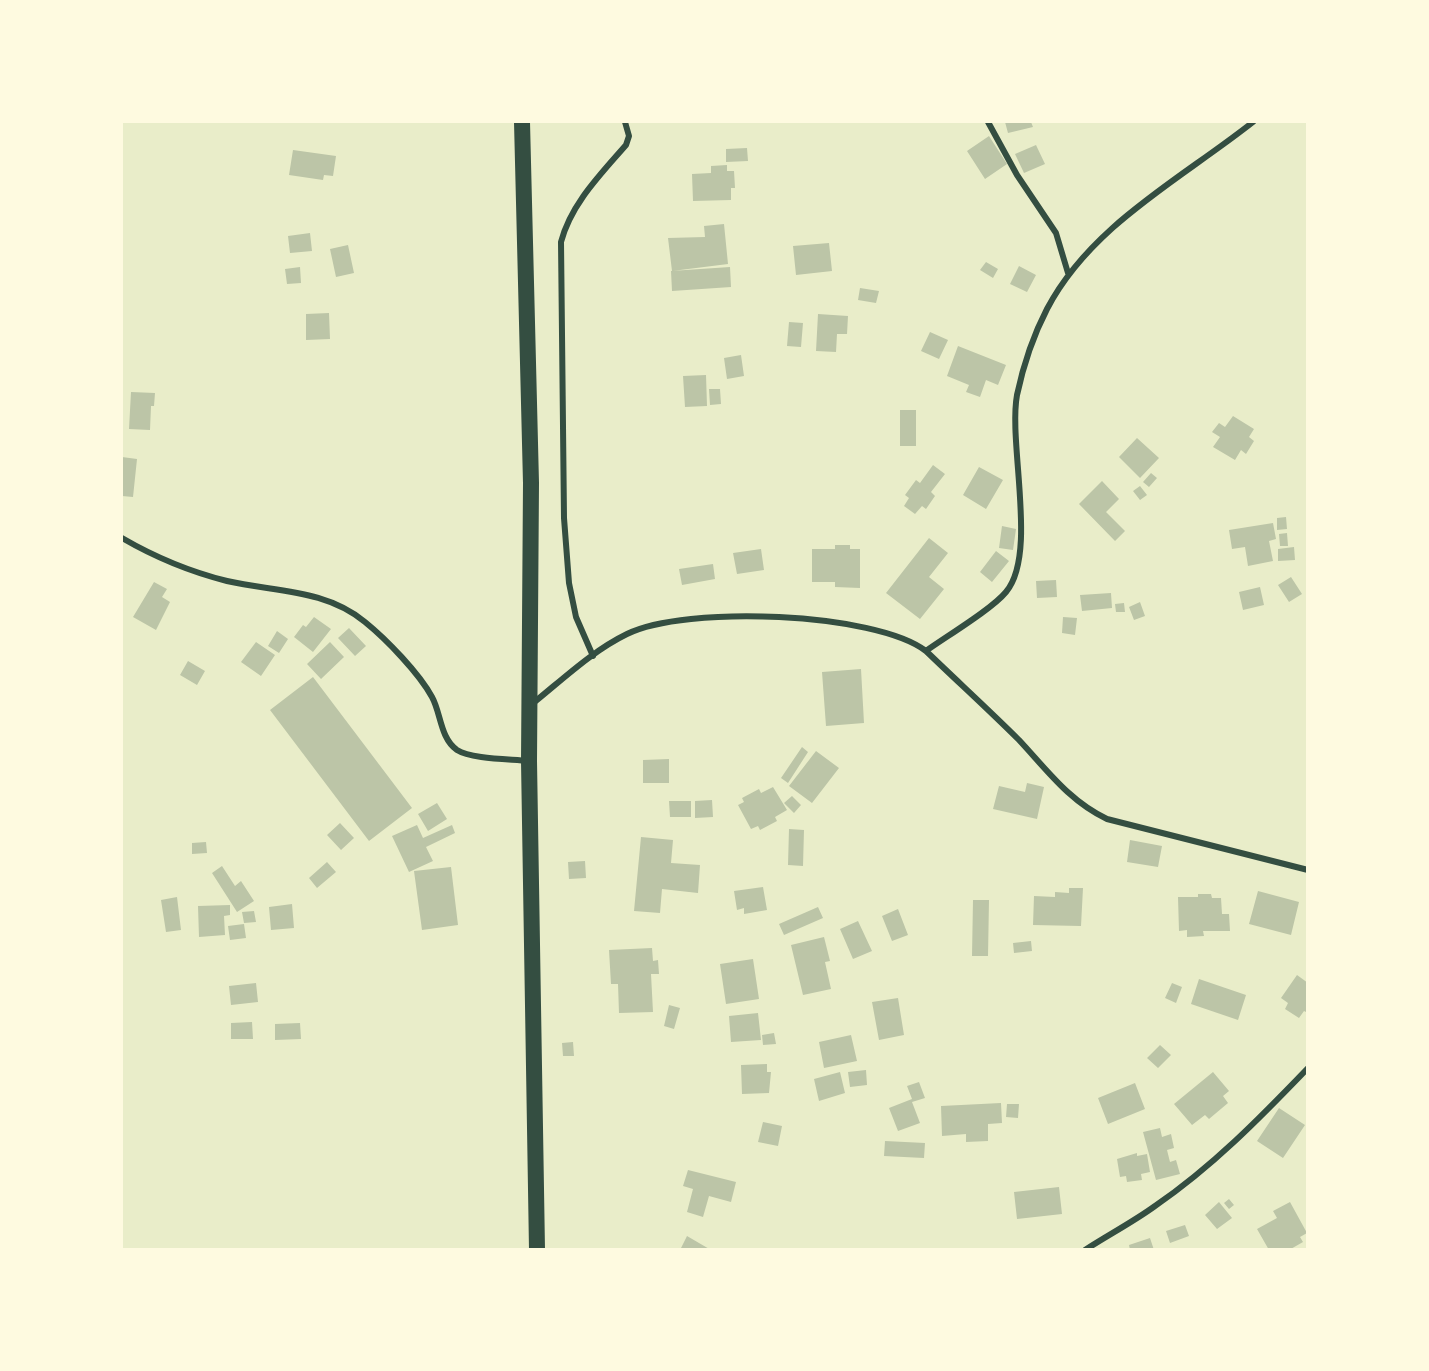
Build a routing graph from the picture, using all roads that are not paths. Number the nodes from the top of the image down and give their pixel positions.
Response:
1 (522, 122) edge
2 (625, 122) edge
3 (988, 122) edge
4 (1253, 122) edge
5 (1068, 273) junction
6 (122, 538) edge
7 (926, 651) junction
8 (593, 656) junction
9 (529, 706) junction
10 (529, 761) junction
11 (1308, 870) edge
12 (1308, 1068) edge
13 (537, 1250) edge
14 (1085, 1250) edge

1 - 9 highway
2 - 8 street
3 - 5 street
4 - 5 street
5 - 7 street
6 - 10 street
7 - 8 street
7 - 11 street
8 - 9 street
9 - 10 highway
10 - 13 highway
12 - 14 street

